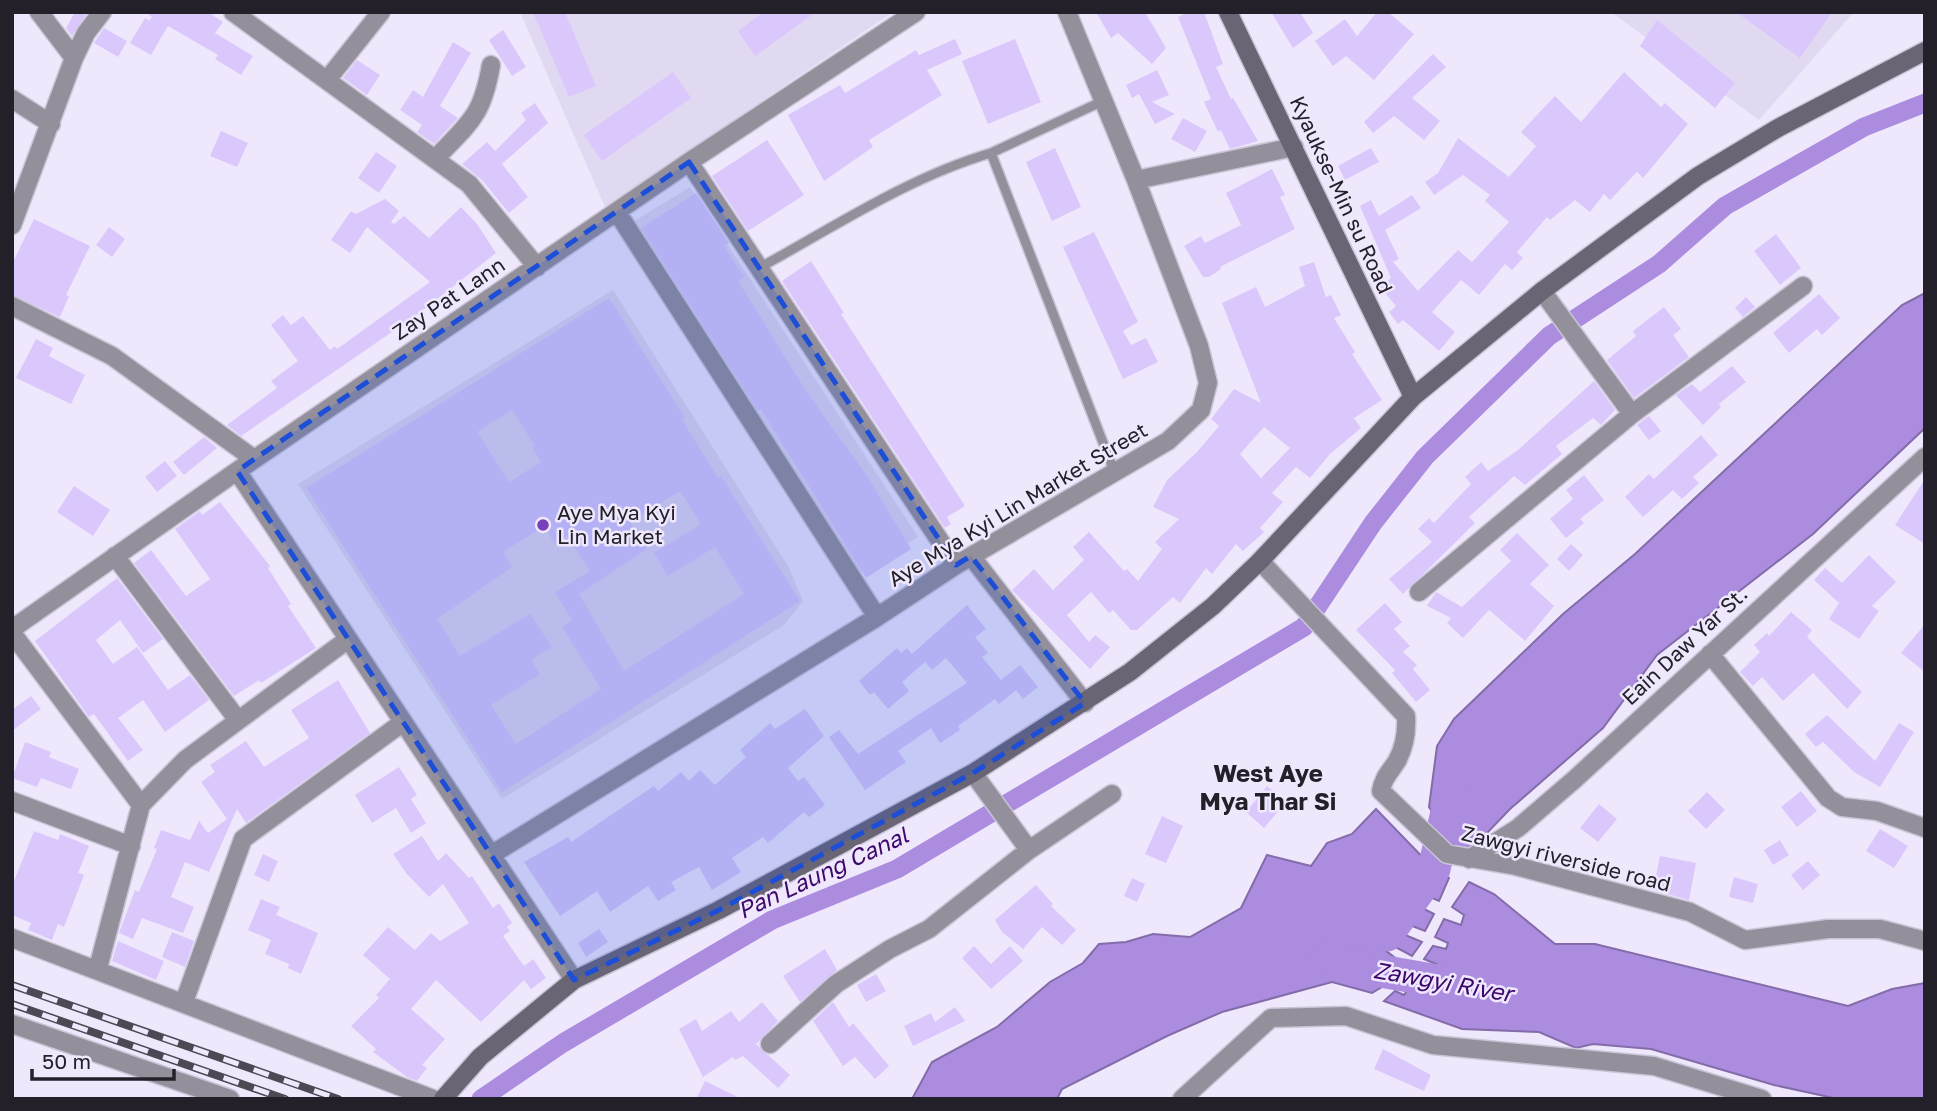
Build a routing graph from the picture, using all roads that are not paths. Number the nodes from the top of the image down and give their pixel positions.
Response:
1 (39, 12) edge
2 (102, 12) edge
3 (233, 12) edge
4 (381, 12) edge
5 (916, 12) edge
6 (1067, 12) edge
7 (1228, 12) edge
8 (1925, 51) edge
9 (74, 58) junction
10 (491, 65) dead end
11 (327, 80) junction
12 (12, 99) edge
13 (1103, 101) junction
14 (51, 124) junction
15 (1294, 147) junction
16 (991, 153) junction
17 (435, 159) junction
18 (689, 162) junction
19 (1136, 180) junction
20 (617, 212) junction
21 (12, 225) edge
22 (537, 267) junction
23 (759, 268) junction
24 (1803, 286) dead end
25 (1542, 291) junction
26 (12, 306) edge
27 (1413, 397) junction
28 (1632, 414) junction
29 (1925, 457) edge
30 (254, 459) junction
31 (237, 471) junction
32 (1115, 471) junction
33 (116, 556) junction
34 (963, 561) junction
35 (1260, 561) junction
36 (1419, 592) dead end
37 (877, 617) junction
38 (12, 631) edge
39 (346, 640) junction
40 (1710, 654) junction
41 (1085, 703) junction
42 (237, 719) junction
43 (402, 723) junction
44 (973, 773) junction
45 (1112, 794) dead end
46 (12, 801) edge
47 (141, 805) junction
48 (1925, 828) edge
49 (131, 846) junction
50 (1029, 850) junction
51 (491, 855) junction
52 (1469, 859) junction
53 (12, 938) edge
54 (1925, 940) edge
55 (98, 968) junction
56 (574, 980) junction
57 (184, 1002) junction
58 (12, 1024) edge
59 (770, 1044) dead end
60 (230, 1099) edge
61 (433, 1099) edge
62 (443, 1099) edge
63 (1182, 1099) edge
64 (1762, 1099) edge

1 - 9 street
2 - 9 street
3 - 11 street
4 - 11 street
5 - 18 street, Zay Pat Lann
6 - 13 street, Aye Mya Kyi Lin Market Street
7 - 15 street, Kyaukse-Min su Road
8 - 25 street
9 - 14 street
10 - 17 street
11 - 17 street
12 - 14 street
13 - 16 lane
13 - 19 street, Aye Mya Kyi Lin Market Street
14 - 21 street
15 - 19 street
15 - 27 street, Kyaukse-Min su Road
16 - 23 lane
16 - 32 lane
17 - 22 street
18 - 20 street, Zay Pat Lann
18 - 23 street
19 - 32 street, Aye Mya Kyi Lin Market Street
20 - 22 street, Zay Pat Lann
20 - 37 street
22 - 30 street, Zay Pat Lann
23 - 34 street
24 - 28 street
25 - 27 street
25 - 28 street
26 - 30 street
27 - 35 street
28 - 36 street
29 - 40 street, Eain Daw Yar St.
30 - 31 street, Zay Pat Lann
31 - 33 street, Zay Pat Lann
31 - 39 street
32 - 34 street, Aye Mya Kyi Lin Market Street
33 - 38 street, Zay Pat Lann
33 - 42 street
34 - 37 street, Aye Mya Kyi Lin Market Street
34 - 41 street
35 - 41 street
35 - 52 street, Zawgyi riverside road
37 - 51 street, Aye Mya Kyi Lin Market Street
38 - 47 street
39 - 42 street
39 - 43 street
40 - 48 street
40 - 52 street, Eain Daw Yar St.
41 - 44 street
42 - 47 street
43 - 51 street
43 - 57 street
44 - 50 street
44 - 56 street
45 - 50 street
46 - 49 street
47 - 49 street
49 - 55 street
50 - 59 street
51 - 56 street
52 - 54 street, Zawgyi riverside road
53 - 55 street
55 - 57 street
56 - 62 street
57 - 61 street
58 - 60 street
63 - 64 street

